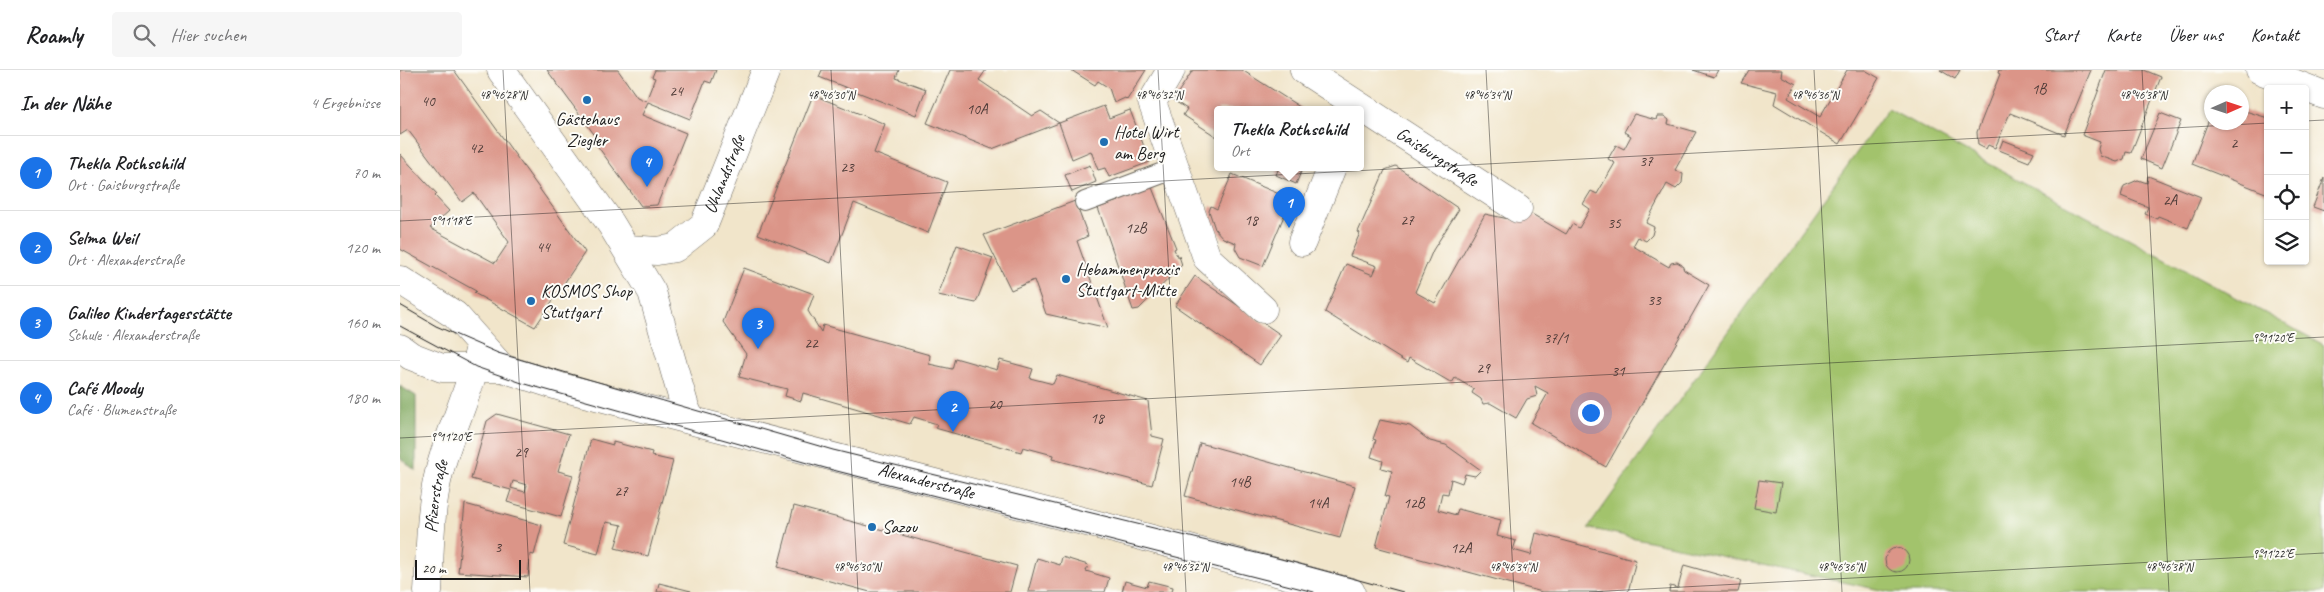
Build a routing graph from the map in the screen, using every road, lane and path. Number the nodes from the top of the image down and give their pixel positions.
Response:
1 (501, 70) edge
2 (766, 70) edge
3 (1171, 70) edge
4 (1304, 70) edge
5 (2260, 70) edge
6 (2324, 95) edge
7 (1354, 106) edge
8 (1364, 113) edge
9 (1176, 168) junction
10 (1330, 171) edge
11 (1085, 202) dead end
12 (1518, 209) dead end
13 (1302, 242) dead end
14 (628, 249) junction
15 (400, 280) edge
16 (1263, 309) dead end
17 (400, 348) edge
18 (486, 360) junction
19 (691, 420) junction
20 (428, 592) edge
21 (1351, 592) edge

1 - 14 street
2 - 14 street, Uhlandstraße
3 - 9 street
4 - 7 street, Gaisburgstraße
5 - 6 street
8 - 12 street, Gaisburgstraße
9 - 11 lane
9 - 16 street
10 - 13 street
14 - 19 street
15 - 18 street
17 - 18 street, Alexanderstraße
18 - 19 street, Alexanderstraße
18 - 20 street, Pfizerstraße
19 - 21 street, Alexanderstraße

